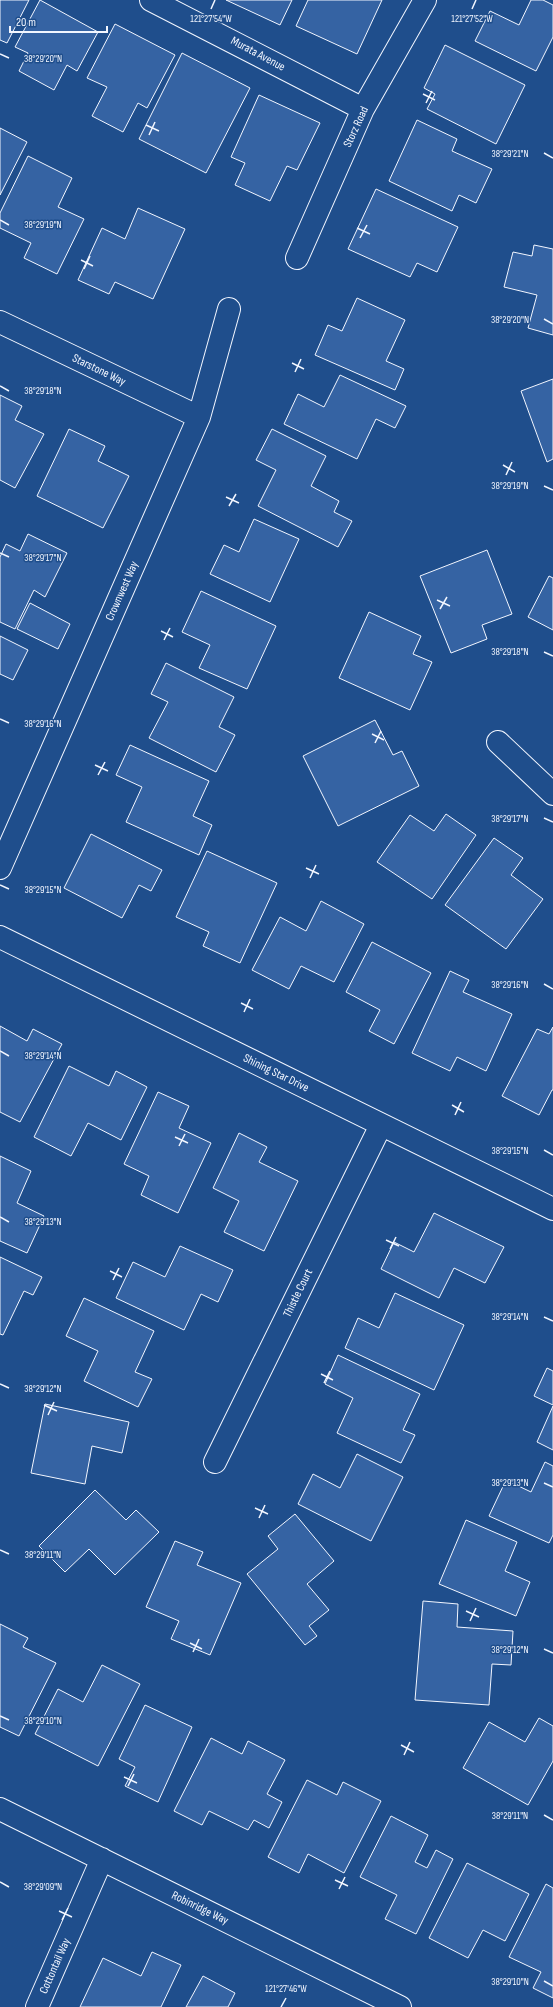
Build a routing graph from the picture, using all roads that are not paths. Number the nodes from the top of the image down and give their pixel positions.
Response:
1 (151, 0) edge
2 (425, 0) edge
3 (364, 109) junction
4 (297, 258) dead end
5 (229, 309) dead end
6 (0, 322) edge
7 (199, 417) junction
8 (498, 742) dead end
9 (553, 794) edge
10 (0, 868) edge
11 (0, 937) edge
12 (381, 1125) junction
13 (553, 1209) edge
14 (215, 1462) dead end
15 (0, 1809) edge
16 (102, 1859) junction
17 (37, 2007) edge
18 (400, 2007) edge

1 - 3 street, Murata Avenue
2 - 3 street, Storz Road
3 - 4 street, Storz Road
5 - 7 street, Crownwest Way
6 - 7 street, Starstone Way
7 - 10 street, Crownwest Way
8 - 9 street
11 - 12 street, Shining Star Drive
12 - 13 street, Shining Star Drive
12 - 14 street, Thistle Court
15 - 16 street, Robinridge Way
16 - 17 street, Cottontail Way
16 - 18 street, Robinridge Way

